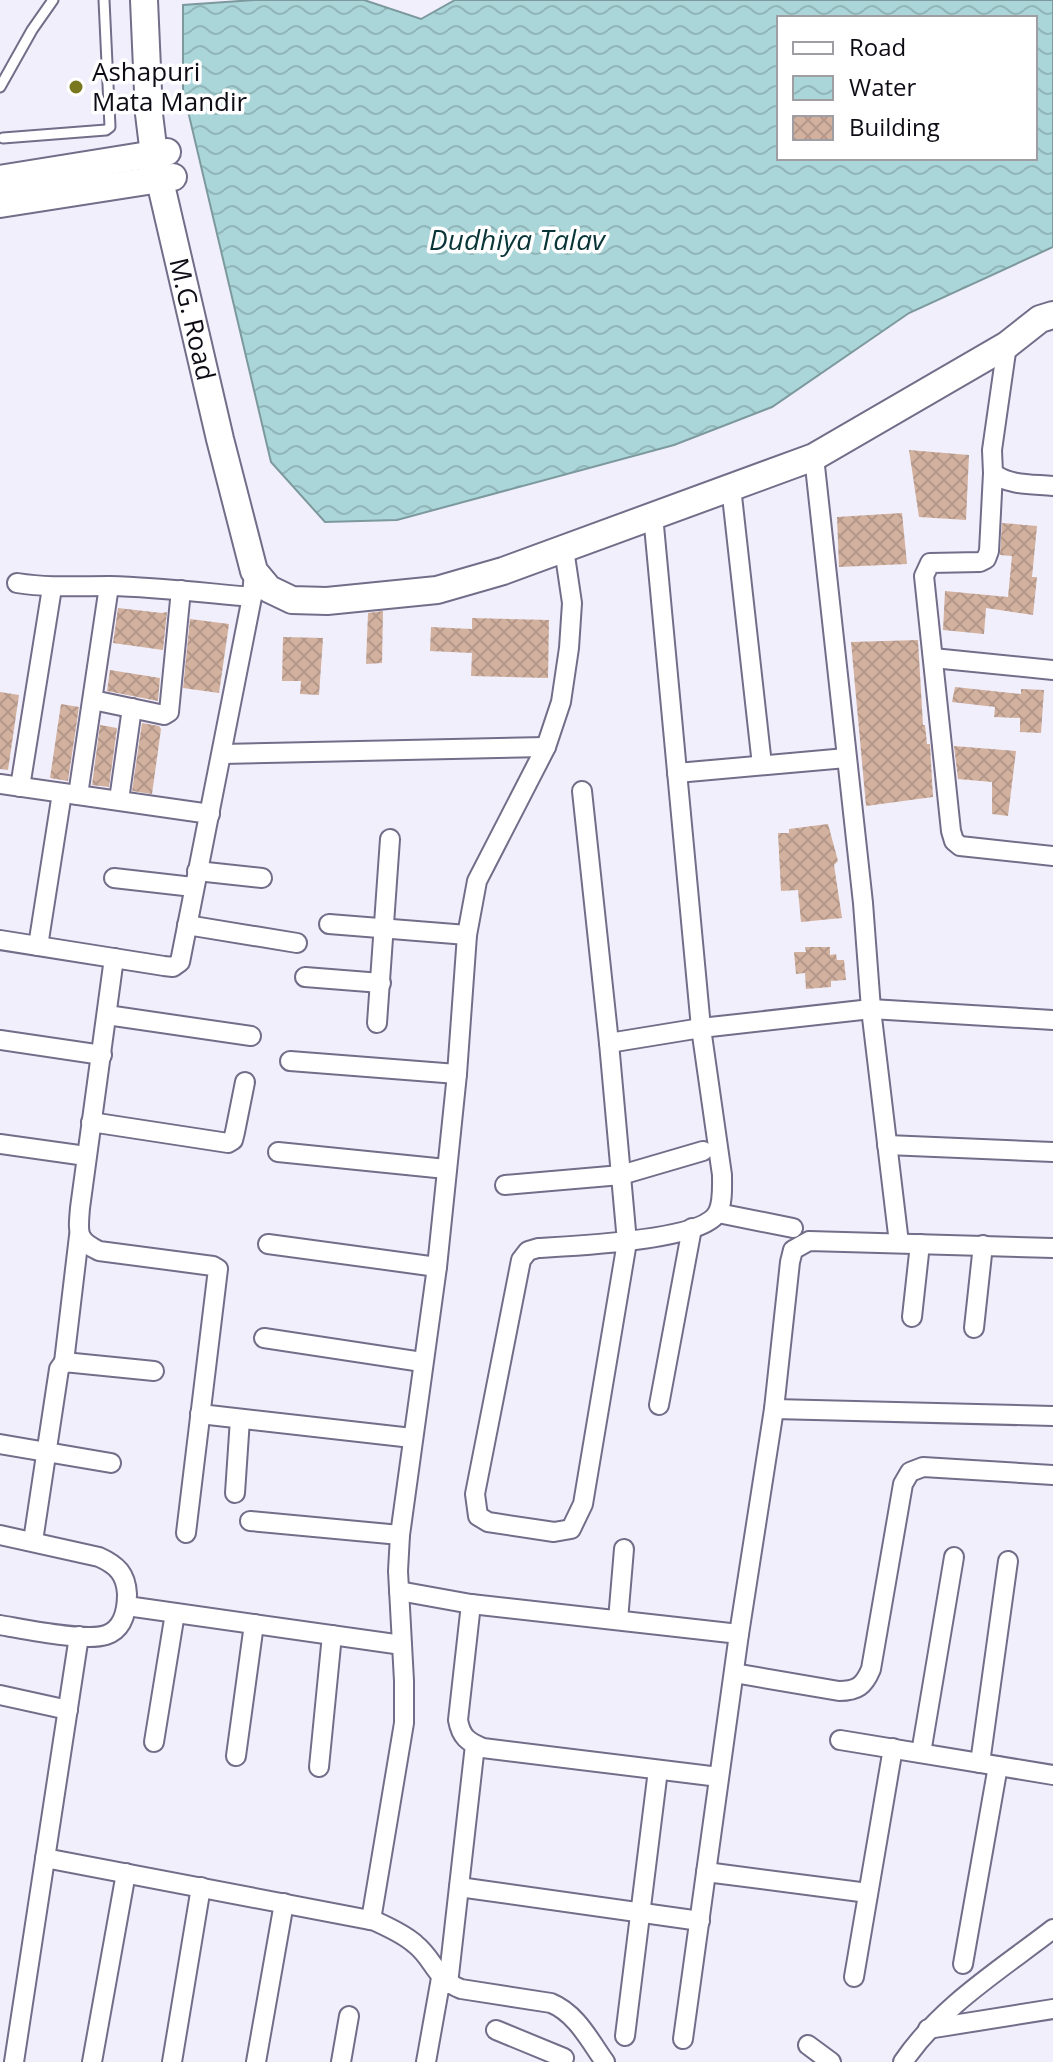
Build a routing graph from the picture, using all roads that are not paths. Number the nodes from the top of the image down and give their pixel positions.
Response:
1 (53, 0) edge
2 (104, 0) edge
3 (144, 0) edge
4 (159, 0) edge
5 (0, 87) edge
6 (3, 138) dead end
7 (163, 166) junction
8 (0, 179) edge
9 (0, 204) edge
10 (1053, 315) edge
11 (1007, 345) junction
12 (814, 457) junction
13 (993, 473) junction
14 (1053, 486) edge
15 (731, 487) junction
16 (653, 515) junction
17 (564, 549) junction
18 (17, 583) dead end
19 (253, 584) junction
20 (109, 586) junction
21 (52, 588) junction
22 (181, 590) junction
23 (310, 600) junction
24 (933, 658) junction
25 (1053, 670) edge
26 (93, 700) junction
27 (132, 708) junction
28 (546, 747) junction
29 (222, 754) junction
30 (846, 758) junction
31 (762, 765) junction
32 (677, 773) junction
33 (0, 784) edge
34 (20, 787) junction
35 (582, 791) dead end
36 (70, 794) junction
37 (119, 800) junction
38 (210, 814) junction
39 (390, 839) dead end
40 (1053, 856) edge
41 (114, 878) dead end
42 (262, 878) dead end
43 (195, 879) junction
44 (329, 924) dead end
45 (187, 925) junction
46 (386, 928) junction
47 (467, 935) junction
48 (0, 940) edge
49 (297, 943) dead end
50 (38, 946) junction
51 (114, 958) junction
52 (305, 977) dead end
53 (381, 983) junction
54 (871, 1009) junction
55 (107, 1015) junction
56 (1053, 1020) edge
57 (377, 1023) dead end
58 (701, 1028) junction
59 (251, 1036) dead end
60 (0, 1040) edge
61 (609, 1043) junction
62 (102, 1055) junction
63 (290, 1061) dead end
64 (457, 1074) junction
65 (245, 1082) dead end
66 (91, 1122) junction
67 (0, 1144) edge
68 (887, 1145) junction
69 (703, 1151) dead end
70 (278, 1152) dead end
71 (1053, 1152) edge
72 (86, 1156) junction
73 (446, 1169) junction
74 (621, 1175) junction
75 (505, 1185) dead end
76 (718, 1213) junction
77 (692, 1228) junction
78 (793, 1228) dead end
79 (79, 1236) junction
80 (627, 1242) junction
81 (899, 1243) junction
82 (268, 1244) dead end
83 (920, 1244) junction
84 (983, 1245) junction
85 (1053, 1248) edge
86 (437, 1267) junction
87 (912, 1317) dead end
88 (974, 1328) dead end
89 (264, 1338) dead end
90 (64, 1362) junction
91 (422, 1362) junction
92 (154, 1371) dead end
93 (659, 1405) dead end
94 (774, 1409) junction
95 (200, 1414) junction
96 (1053, 1416) edge
97 (240, 1419) junction
98 (412, 1438) junction
99 (0, 1444) edge
100 (47, 1452) junction
101 (111, 1463) dead end
102 (1053, 1475) edge
103 (235, 1493) dead end
104 (250, 1521) dead end
105 (186, 1533) dead end
106 (0, 1535) edge
107 (400, 1535) junction
108 (33, 1541) junction
109 (624, 1549) dead end
110 (954, 1557) dead end
111 (1008, 1561) dead end
112 (399, 1591) junction
113 (471, 1604) junction
114 (127, 1606) junction
115 (175, 1613) junction
116 (618, 1620) junction
117 (254, 1624) junction
118 (0, 1627) edge
119 (739, 1634) junction
120 (332, 1635) junction
121 (79, 1636) junction
122 (402, 1645) junction
123 (734, 1673) junction
124 (0, 1695) edge
125 (68, 1710) junction
126 (840, 1740) dead end
127 (154, 1742) dead end
128 (475, 1745) junction
129 (893, 1748) junction
130 (921, 1753) junction
131 (236, 1756) dead end
132 (989, 1765) junction
133 (319, 1767) dead end
134 (658, 1770) junction
135 (1053, 1775) edge
136 (719, 1777) junction
137 (45, 1858) junction
138 (706, 1872) junction
139 (126, 1873) junction
140 (201, 1887) junction
141 (459, 1887) junction
142 (868, 1893) junction
143 (284, 1903) junction
144 (642, 1913) junction
145 (371, 1920) junction
146 (700, 1921) junction
147 (1053, 1929) edge
148 (963, 1964) dead end
149 (854, 1977) dead end
150 (445, 1981) junction
151 (1053, 2009) edge
152 (349, 2016) dead end
153 (579, 2026) junction
154 (928, 2029) junction
155 (496, 2030) dead end
156 (625, 2036) dead end
157 (683, 2039) dead end
158 (808, 2045) dead end
159 (562, 2060) edge
160 (14, 2062) edge
161 (92, 2062) edge
162 (172, 2062) edge
163 (256, 2062) edge
164 (341, 2062) edge
165 (426, 2062) edge
166 (605, 2062) edge
167 (831, 2062) edge
168 (903, 2062) edge

1 - 5 lane
2 - 6 lane
3 - 7 main road, M.G. Road
4 - 7 main road
7 - 8 main road
7 - 9 main road
7 - 19 main road, M.G. Road
7 - 23 main road
10 - 11 main road
11 - 12 main road
11 - 13 street
12 - 15 main road
12 - 30 street
13 - 14 street
13 - 24 street
15 - 16 main road
15 - 31 street
16 - 17 main road
16 - 32 street
17 - 23 main road
17 - 28 street
18 - 21 street
19 - 22 street
19 - 23 main road
19 - 29 street
20 - 21 street
20 - 22 street
20 - 26 street
21 - 34 street
22 - 27 street
24 - 25 street
24 - 40 street
26 - 27 street
26 - 36 street
27 - 37 street
28 - 29 street
28 - 47 street
29 - 38 street
30 - 31 street
30 - 54 street
31 - 32 street
32 - 58 street
33 - 34 street
34 - 36 street
35 - 61 street
36 - 37 street
36 - 50 street
37 - 38 street
38 - 43 street
39 - 46 street
41 - 43 street
42 - 43 street
43 - 45 street
44 - 46 street
45 - 49 street
45 - 51 street
46 - 47 street
46 - 53 street
47 - 64 street
48 - 50 street
50 - 51 street
51 - 55 street
52 - 53 street
53 - 57 street
54 - 56 street
54 - 58 street
54 - 68 street
55 - 59 street
55 - 62 street
58 - 61 street
58 - 76 street
60 - 62 street
61 - 74 street
62 - 66 street
63 - 64 street
64 - 73 street
65 - 66 street
66 - 72 street
67 - 72 street
68 - 71 street
68 - 81 street
69 - 74 street
70 - 73 street
72 - 79 street
73 - 86 street
74 - 75 street
74 - 80 street
76 - 77 street
76 - 78 street
77 - 80 street
77 - 93 street
79 - 90 street
79 - 95 street
80 - 80 street
81 - 83 street
81 - 94 street
82 - 86 street
83 - 84 street
83 - 87 street
84 - 85 street
84 - 88 street
86 - 91 street
89 - 91 street
90 - 92 street
90 - 100 street
91 - 98 street
94 - 96 street
94 - 119 street
95 - 97 street
95 - 105 street
97 - 98 street
97 - 103 street
98 - 107 street
99 - 100 street
100 - 101 street
100 - 108 street
102 - 123 street
104 - 107 street
106 - 108 street
107 - 112 street
108 - 114 street
109 - 116 street
110 - 130 street
111 - 132 street
112 - 113 street
112 - 122 street
113 - 116 street
113 - 128 street
114 - 115 street
114 - 121 street
115 - 117 street
115 - 127 street
116 - 119 street
117 - 120 street
117 - 131 street
118 - 121 street
119 - 123 street
120 - 122 street
120 - 133 street
121 - 125 street
122 - 145 street
123 - 136 street
124 - 125 street
125 - 137 street
126 - 129 street
128 - 134 street
128 - 141 street
129 - 130 street
129 - 142 street
130 - 132 street
132 - 135 street
132 - 148 street
134 - 136 street
134 - 144 street
136 - 138 street
137 - 139 street
137 - 160 street
138 - 142 street
138 - 146 street
139 - 140 street
139 - 161 street
140 - 143 street
140 - 162 street
141 - 144 street
141 - 150 street
142 - 149 street
143 - 145 street
143 - 163 street
144 - 146 street
144 - 156 street
145 - 150 street
146 - 157 street
147 - 154 street
150 - 153 street
150 - 165 street
151 - 154 street
152 - 164 street
153 - 159 street
153 - 166 street
154 - 168 street
155 - 159 street
158 - 167 street

